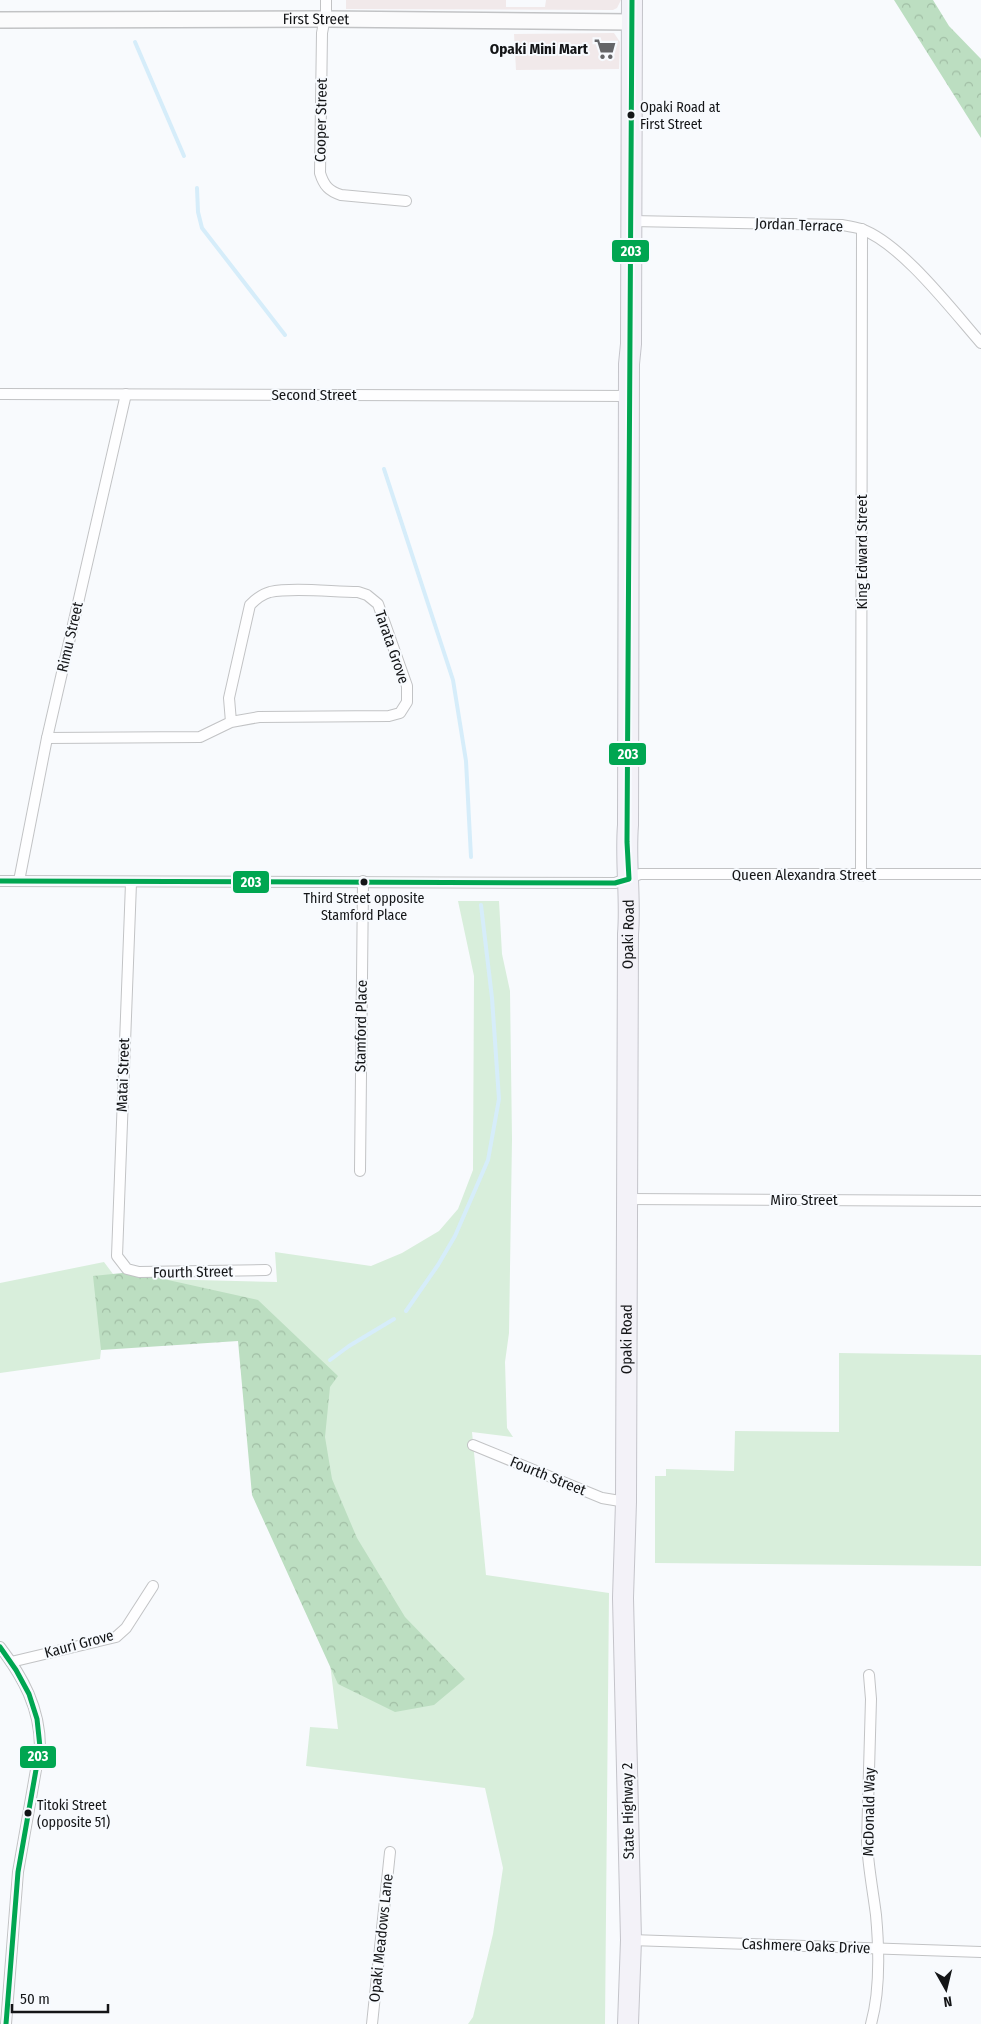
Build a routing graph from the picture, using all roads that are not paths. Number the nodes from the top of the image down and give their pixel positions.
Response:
1 (326, 0) edge
2 (632, 0) edge
3 (325, 19) junction
4 (0, 20) edge
5 (631, 22) junction
6 (406, 201) dead end
7 (631, 221) junction
8 (862, 229) junction
9 (981, 343) edge
10 (0, 394) edge
11 (126, 394) junction
12 (629, 396) junction
13 (231, 722) junction
14 (47, 738) junction
15 (981, 874) edge
16 (862, 876) junction
17 (628, 879) junction
18 (0, 881) edge
19 (19, 881) junction
20 (363, 881) junction
21 (131, 883) junction
22 (360, 1172) dead end
23 (627, 1199) junction
24 (981, 1201) edge
25 (122, 1265) joint
26 (266, 1270) dead end
27 (473, 1445) dead end
28 (626, 1502) junction
29 (153, 1586) dead end
30 (623, 1598) joint
31 (0, 1647) edge
32 (11, 1662) junction
33 (869, 1675) dead end
34 (390, 1852) dead end
35 (631, 1940) junction
36 (877, 1948) junction
37 (981, 1952) edge
38 (6, 2024) edge
39 (372, 2024) edge
40 (628, 2024) edge
41 (871, 2024) edge

1 - 3 street, Cooper Street
2 - 5 highway, Opaki Road
3 - 4 street, First Street
3 - 5 street, First Street
3 - 6 street, Cooper Street
5 - 7 highway, Opaki Road
7 - 8 street, Jordan Terrace
7 - 12 highway, Opaki Road
8 - 9 street, Jordan Terrace
8 - 16 street, King Edward Street
10 - 11 street, Second Street
11 - 12 street, Second Street
11 - 14 street, Rimu Street
12 - 17 highway, Opaki Road
13 - 13 street, Tarata Grove
13 - 14 street, Tarata Grove
14 - 19 street, Rimu Street
15 - 16 street, Queen Alexandra Street
16 - 17 street, Queen Alexandra Street
17 - 20 street, Queen Alexandra Street
17 - 23 highway, Opaki Road
18 - 19 street, Queen Alexandra Street
19 - 21 street, Queen Alexandra Street
20 - 21 street, Queen Alexandra Street
20 - 22 street, Stamford Place
21 - 25 street, Matai Street
23 - 24 street, Miro Street
23 - 28 highway, Opaki Road
25 - 26 street, Fourth Street
27 - 28 street, Fourth Street
28 - 30 highway, Opaki Road
29 - 32 street, Kauri Grove
30 - 35 highway, State Highway 2
31 - 32 street
32 - 38 street
33 - 36 street, McDonald Way
34 - 39 street, Opaki Meadows Lane
35 - 36 street, Cashmere Oaks Drive
35 - 40 highway, State Highway 2
36 - 37 street, Cashmere Oaks Drive
36 - 41 street, McDonald Way

